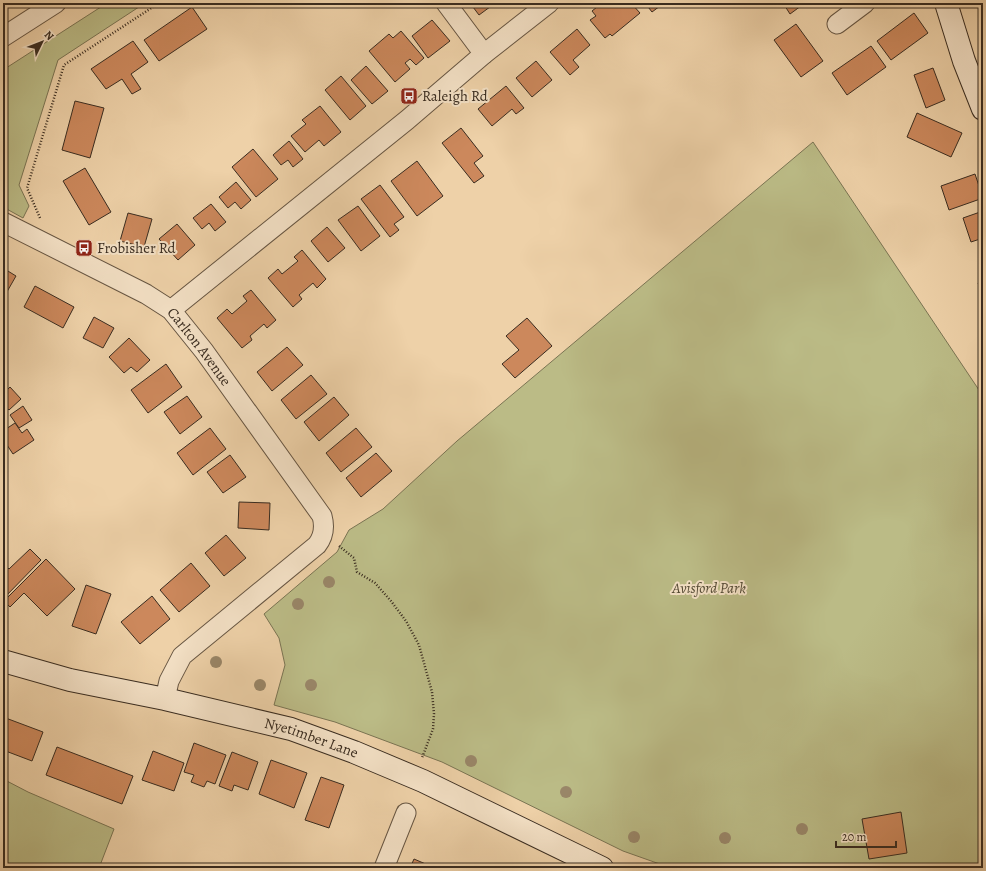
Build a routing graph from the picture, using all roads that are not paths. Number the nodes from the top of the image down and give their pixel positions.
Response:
1 (56, 3) edge
2 (446, 3) edge
3 (549, 3) edge
4 (865, 3) edge
5 (946, 3) edge
6 (837, 24) dead end
7 (3, 37) edge
8 (484, 54) junction
9 (983, 109) edge
10 (3, 222) edge
11 (170, 310) junction
12 (3, 661) edge
13 (164, 699) junction
14 (406, 813) dead end
15 (384, 868) edge
16 (602, 868) edge

1 - 7 street
2 - 8 street
3 - 8 street, Carlton Avenue
4 - 6 street
5 - 9 street
8 - 11 street, Carlton Avenue
10 - 11 street
11 - 13 street, Carlton Avenue
12 - 13 street, Nyetimber Lane
13 - 16 street, Nyetimber Lane
14 - 15 street

